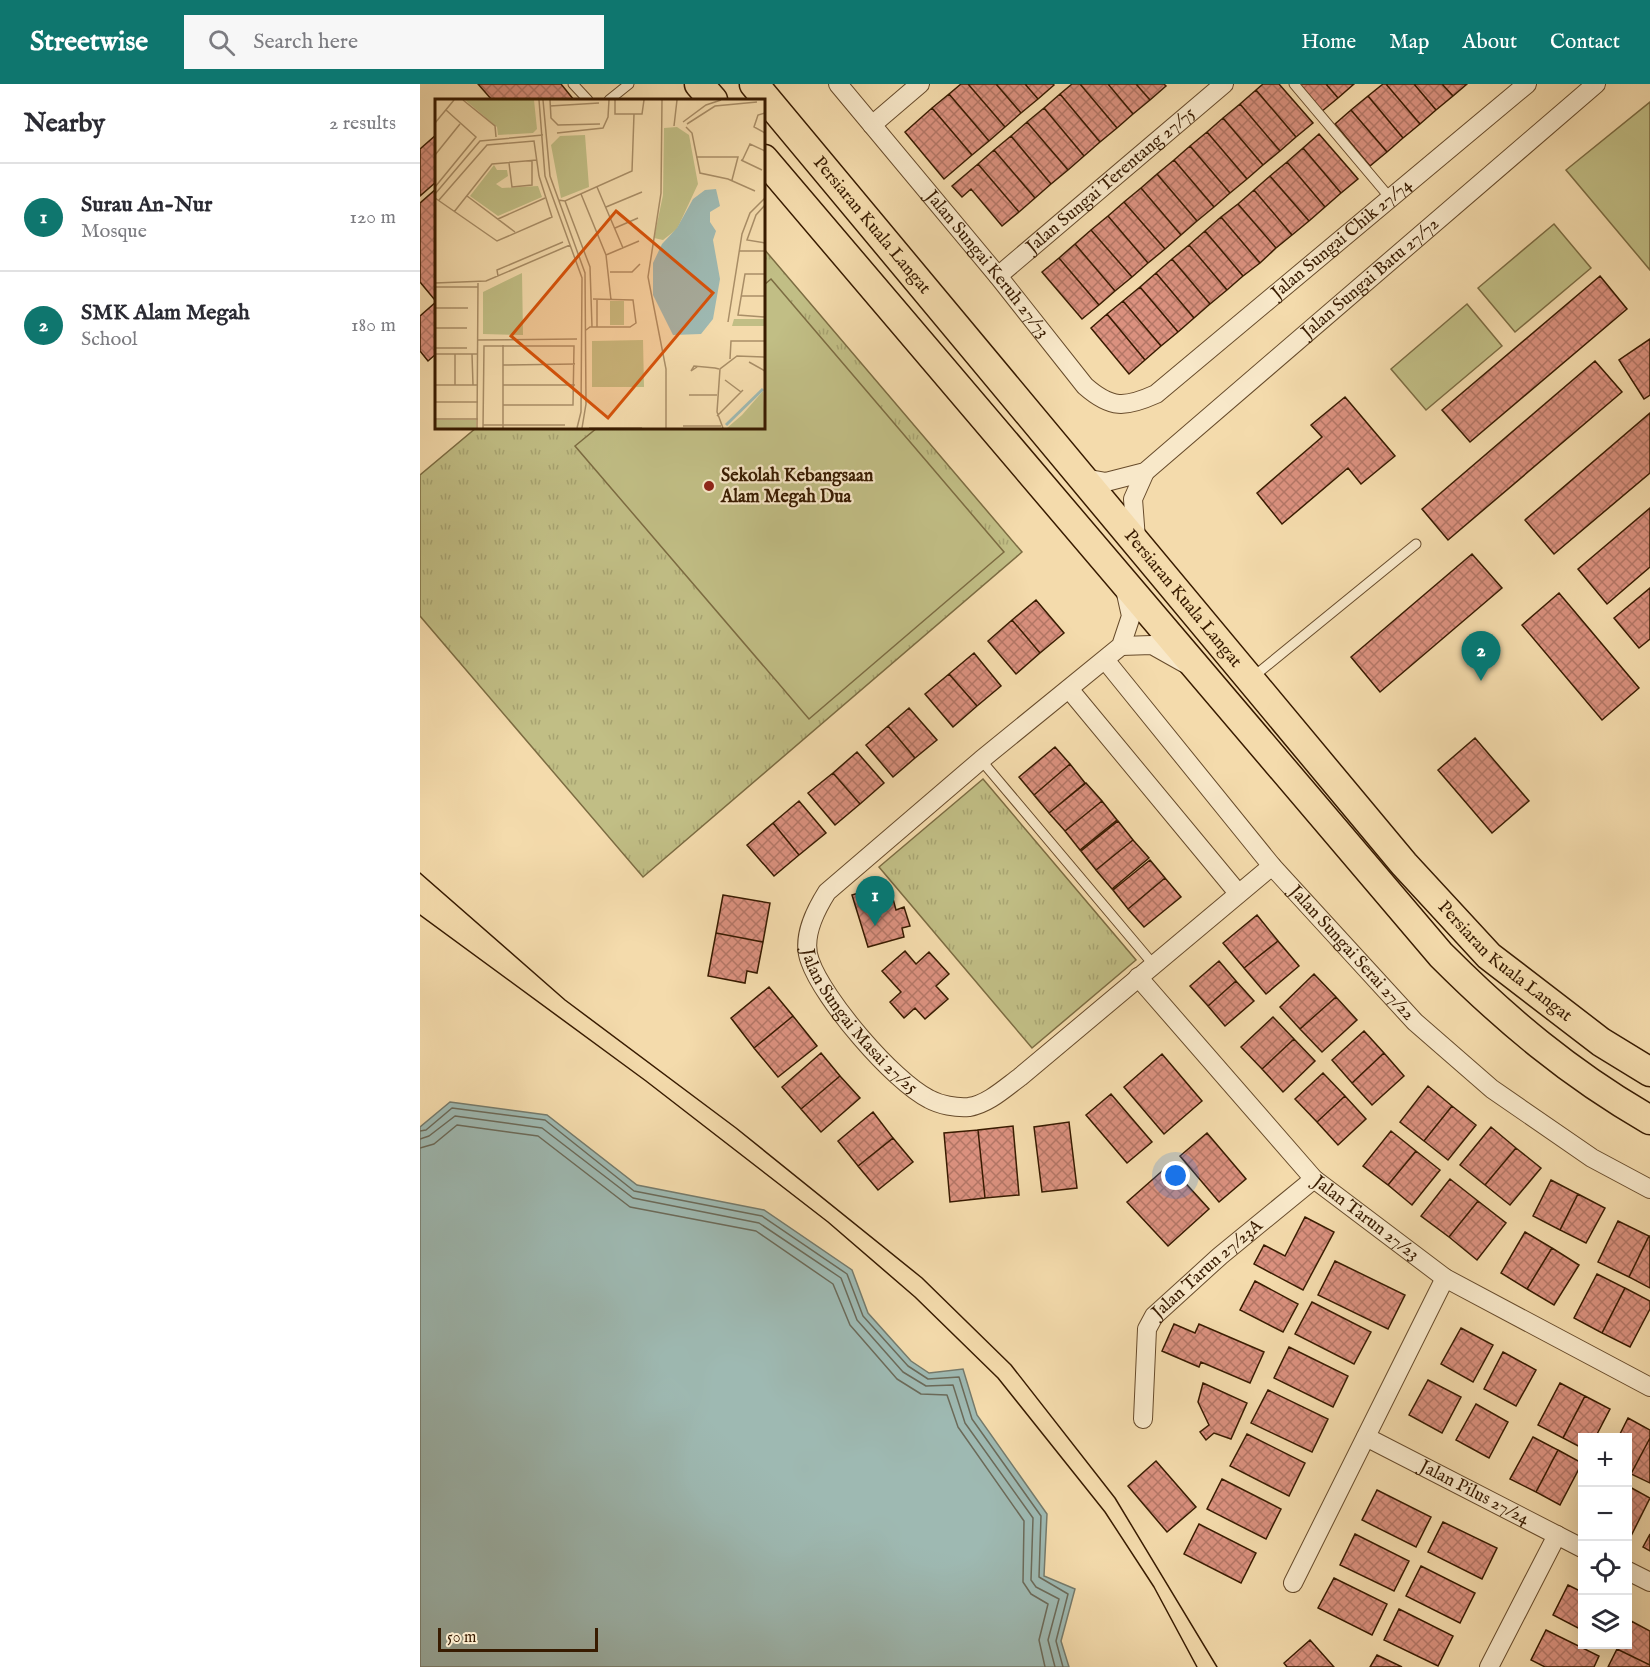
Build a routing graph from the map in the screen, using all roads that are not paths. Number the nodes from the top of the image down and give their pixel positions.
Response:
1 (573, 84) edge
2 (629, 84) edge
3 (699, 84) edge
4 (754, 84) edge
5 (838, 84) edge
6 (920, 84) edge
7 (1224, 84) edge
8 (1294, 84) edge
9 (1527, 84) edge
10 (1596, 84) edge
11 (587, 99) edge
12 (610, 99) edge
13 (712, 99) edge
14 (872, 125) junction
15 (765, 160) edge
16 (1391, 199) junction
17 (998, 276) junction
18 (1156, 394) joint
19 (1145, 472) junction
20 (1084, 478) junction
21 (1137, 540) junction
22 (1416, 544) dead end
23 (1122, 579) junction
24 (1121, 646) junction
25 (1106, 661) junction
26 (1198, 670) junction
27 (1251, 678) junction
28 (1070, 689) junction
29 (981, 760) junction
30 (1272, 866) junction
31 (1238, 893) junction
32 (1154, 964) junction
33 (1138, 977) junction
34 (1650, 1072) edge
35 (1650, 1120) edge
36 (1314, 1179) junction
37 (1650, 1189) edge
38 (1445, 1278) junction
39 (1650, 1387) edge
40 (1143, 1419) dead end
41 (1366, 1437) junction
42 (1557, 1535) junction
43 (1578, 1546) edge
44 (1632, 1573) edge
45 (1650, 1582) edge
46 (1293, 1583) dead end
47 (1489, 1667) edge

1 - 11 lane
2 - 12 lane
3 - 13 main road
4 - 20 main road, Persiaran Kuala Langat
5 - 14 street, Jalan Sungai Keruh 27/73
6 - 14 street
7 - 17 street, Jalan Sungai Terentang 27/75
8 - 16 lane
9 - 16 street, Jalan Sungai Chik 27/74
10 - 19 street, Jalan Sungai Batu 27/72
14 - 17 street, Jalan Sungai Keruh 27/73
15 - 23 main road, Persiaran Kuala Langat
16 - 18 street, Jalan Sungai Chik 27/74
17 - 18 street, Jalan Sungai Keruh 27/73
19 - 20 street
19 - 21 street
20 - 21 main road, Persiaran Kuala Langat
21 - 27 main road, Persiaran Kuala Langat
22 - 27 lane
23 - 24 street, Jalan Sungai Masai 27/25
23 - 26 main road, Persiaran Kuala Langat
24 - 25 street, Jalan Sungai Masai 27/25
24 - 26 street
25 - 28 street, Jalan Sungai Masai 27/25
25 - 30 street, Jalan Sungai Serai 27/22
26 - 35 main road, Persiaran Kuala Langat
27 - 34 main road, Persiaran Kuala Langat
28 - 29 street, Jalan Sungai Masai 27/25
28 - 31 street
29 - 32 lane
29 - 33 street, Jalan Sungai Masai 27/25
30 - 31 street, Jalan Sungai Masai 27/25
30 - 37 street, Jalan Sungai Serai 27/22
31 - 32 street, Jalan Sungai Masai 27/25
32 - 33 street, Jalan Sungai Masai 27/25
33 - 36 street, Jalan Tarun 27/23
36 - 38 street, Jalan Tarun 27/23
36 - 40 street, Jalan Tarun 27/23A
38 - 39 street, Jalan Tarun 27/23
38 - 41 street
41 - 42 street, Jalan Pilus 27/24
41 - 46 street
42 - 43 street, Jalan Pilus 27/24
42 - 47 street
44 - 45 street

